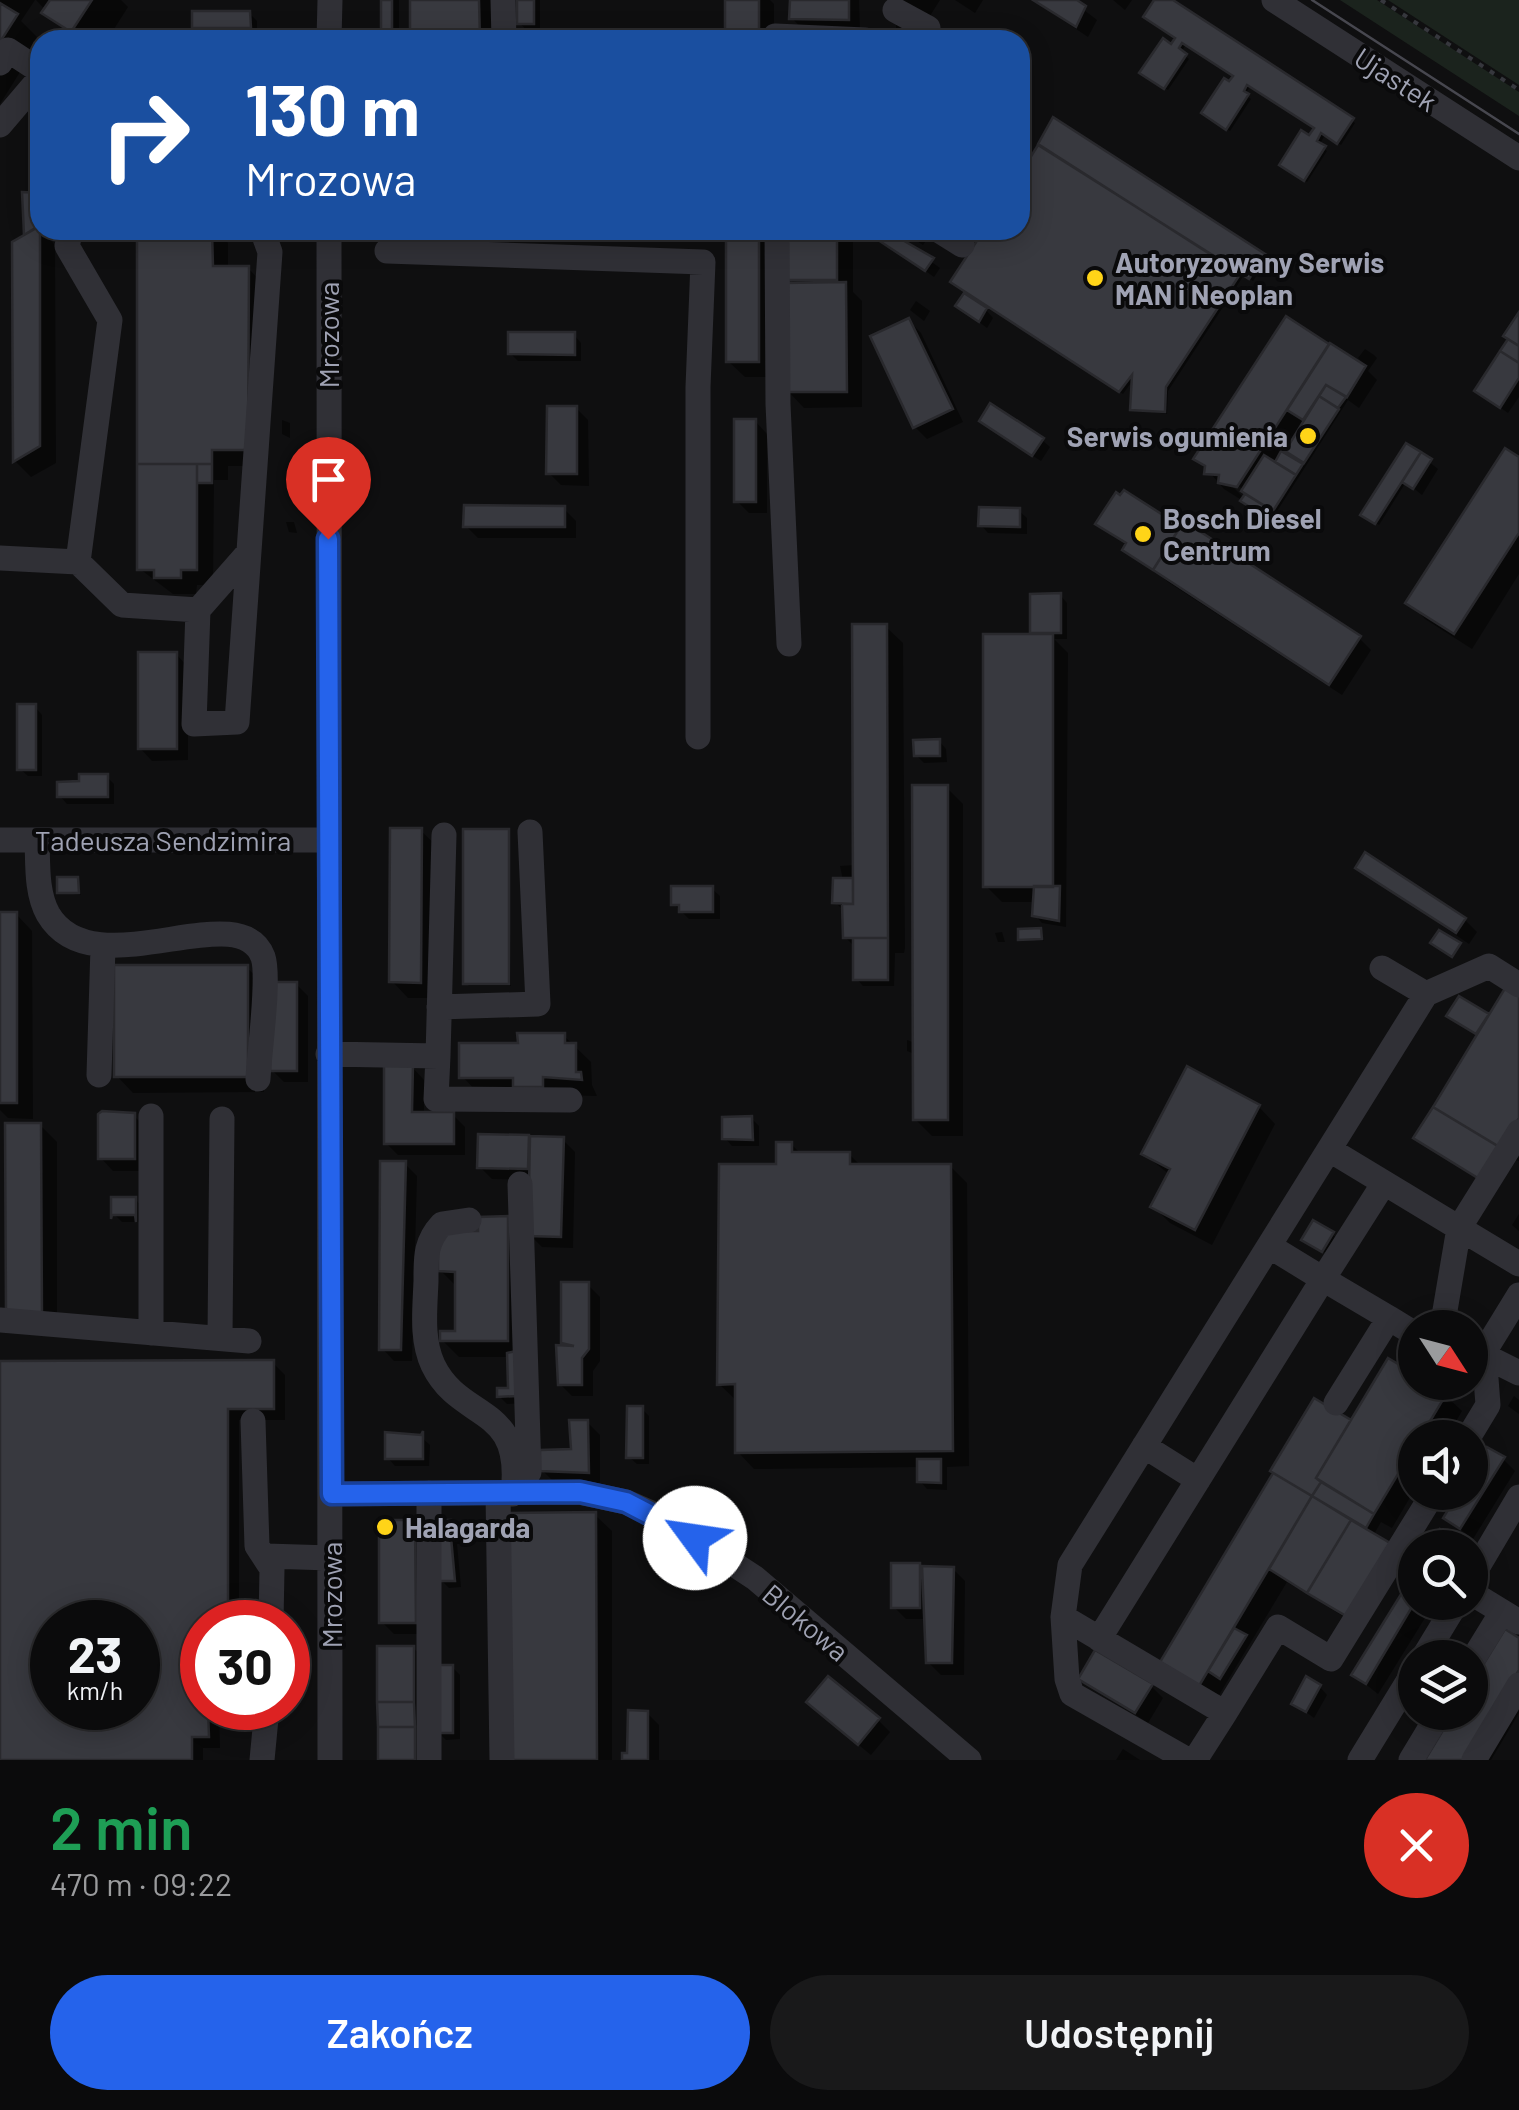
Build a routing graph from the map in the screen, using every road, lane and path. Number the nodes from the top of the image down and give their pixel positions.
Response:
1 (330, 0) edge
2 (503, 0) edge
3 (1274, 0) edge
4 (1381, 0) edge
5 (896, 10) dead end
6 (330, 30) edge
7 (504, 30) edge
8 (926, 30) edge
9 (0, 63) edge
10 (30, 67) edge
11 (30, 88) edge
12 (1519, 90) edge
13 (0, 125) edge
14 (1519, 158) edge
15 (68, 240) edge
16 (266, 240) edge
17 (329, 240) edge
18 (777, 240) edge
19 (954, 240) edge
20 (962, 245) dead end
21 (388, 251) dead end
22 (249, 552) junction
23 (0, 558) edge
24 (78, 562) junction
25 (198, 610) junction
26 (789, 644) dead end
27 (698, 737) dead end
28 (530, 832) dead end
29 (444, 836) dead end
30 (38, 840) junction
31 (326, 840) junction
32 (4, 846) edge
33 (103, 947) junction
34 (1382, 968) dead end
35 (1519, 985) edge
36 (1426, 994) junction
37 (439, 1007) junction
38 (328, 1054) junction
39 (438, 1056) junction
40 (98, 1076) dead end
41 (258, 1079) dead end
42 (570, 1100) dead end
43 (151, 1116) dead end
44 (222, 1118) dead end
45 (1519, 1132) edge
46 (1330, 1150) junction
47 (1384, 1183) junction
48 (520, 1184) dead end
49 (469, 1220) dead end
50 (1459, 1228) junction
51 (1270, 1246) junction
52 (1519, 1264) edge
53 (1323, 1279) junction
54 (1515, 1309) edge
55 (1445, 1310) edge
56 (1389, 1318) junction
57 (0, 1320) edge
58 (1398, 1324) edge
59 (151, 1332) junction
60 (220, 1338) junction
61 (1488, 1339) edge
62 (250, 1341) dead end
63 (1488, 1357) edge
64 (1519, 1373) edge
65 (1336, 1404) dead end
66 (254, 1421) dead end
67 (1144, 1446) junction
68 (1198, 1480) junction
69 (429, 1493) junction
70 (514, 1493) junction
71 (332, 1494) junction
72 (1519, 1497) edge
73 (1423, 1510) edge
74 (1488, 1550) edge
75 (266, 1556) junction
76 (332, 1558) junction
77 (271, 1600) edge
78 (1488, 1603) edge
79 (1063, 1617) junction
80 (1510, 1617) edge
81 (1446, 1620) edge
82 (1440, 1630) junction
83 (1099, 1639) junction
84 (1434, 1640) edge
85 (1452, 1640) edge
86 (1488, 1642) edge
87 (1519, 1685) edge
88 (1398, 1698) edge
89 (1225, 1713) junction
90 (1380, 1728) junction
91 (265, 1730) edge
92 (1429, 1730) edge
93 (1414, 1756) edge
94 (262, 1760) edge
95 (330, 1760) edge
96 (430, 1760) edge
97 (502, 1760) edge
98 (969, 1760) edge
99 (1192, 1760) edge
100 (1360, 1760) edge
101 (1474, 1760) edge

1 - 6 street
2 - 7 street
3 - 14 street, Ujastek
4 - 12 path
5 - 8 street
9 - 10 street
11 - 13 street
15 - 24 street
16 - 22 street
17 - 31 street, Mrozowa
18 - 26 street
19 - 20 street
21 - 27 street
22 - 25 street
22 - 25 street
23 - 24 street
24 - 25 street
28 - 37 street
29 - 37 street
30 - 31 street, Tadeusza Sendzimira
30 - 32 street, Tadeusza Sendzimira
30 - 33 street
31 - 38 street, Mrozowa
33 - 40 street
33 - 41 street
34 - 36 street
35 - 36 street
36 - 46 street
37 - 39 street
38 - 39 street
38 - 71 street, Mrozowa
39 - 42 street
43 - 59 street
44 - 60 street
45 - 50 street
46 - 47 street
46 - 51 street
47 - 50 street
47 - 53 street
48 - 70 street
49 - 70 street
50 - 52 street
50 - 55 street
51 - 53 street
51 - 67 street
53 - 56 street
53 - 68 street
54 - 61 street
56 - 58 street
56 - 65 street
57 - 59 street
59 - 60 street
60 - 62 street
63 - 64 street
66 - 75 street
67 - 68 street
67 - 79 street
68 - 83 street
69 - 70 street, Blokowa
69 - 71 street, Blokowa
69 - 96 street
70 - 97 street
70 - 98 street, Blokowa
71 - 76 street, Mrozowa
72 - 74 street
73 - 89 street
75 - 76 street
75 - 77 street
76 - 95 street, Mrozowa
78 - 80 street
79 - 83 street
79 - 99 street
80 - 86 street
81 - 82 street
82 - 84 street
82 - 85 street
83 - 89 street
87 - 101 street
88 - 90 street
89 - 99 street
90 - 93 street
90 - 100 street
91 - 94 street
92 - 93 street

